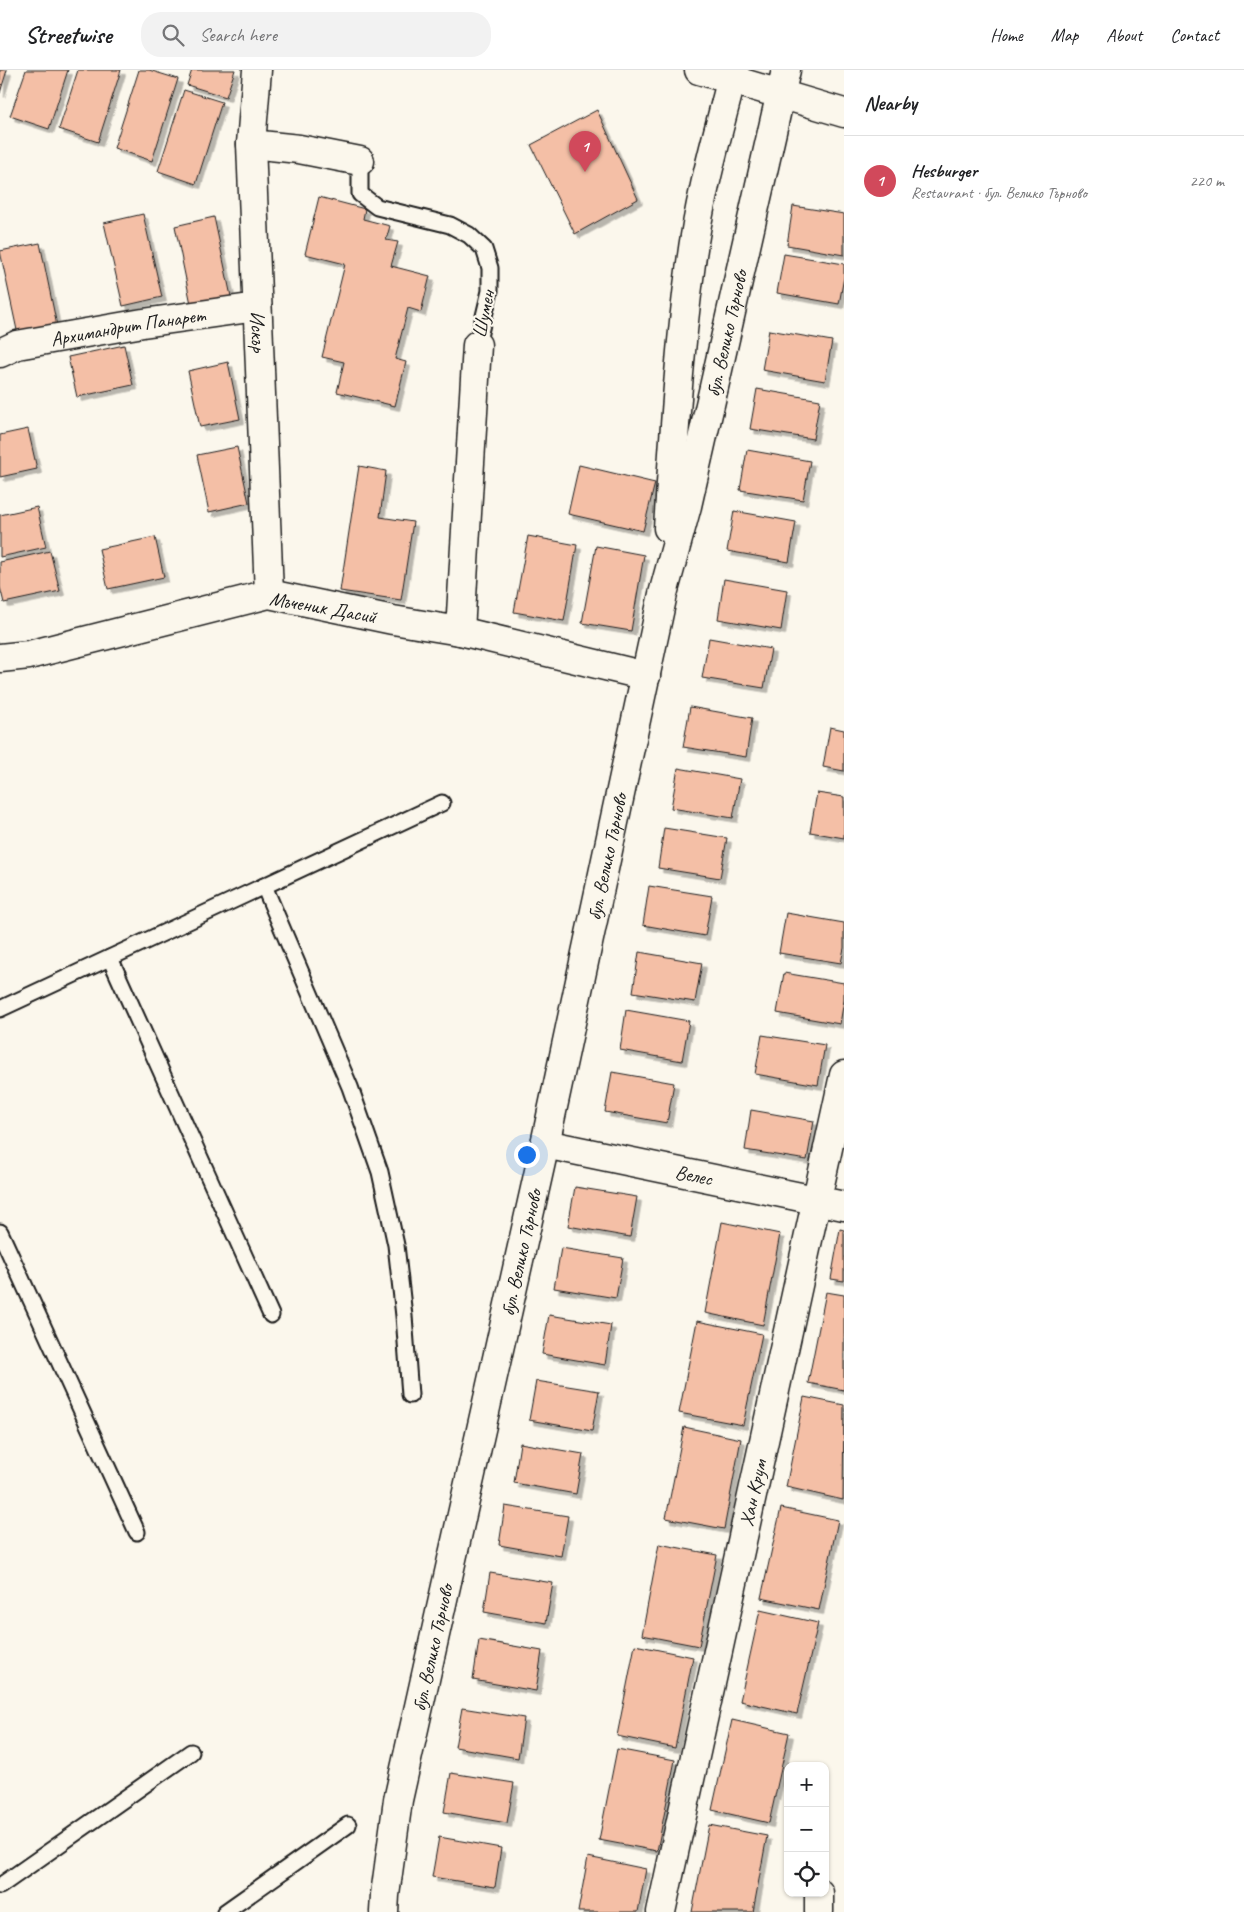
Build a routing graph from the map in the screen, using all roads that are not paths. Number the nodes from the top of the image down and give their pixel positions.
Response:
1 (257, 70) edge
2 (698, 70) edge
3 (732, 75) edge
4 (783, 82) edge
5 (844, 113) edge
6 (251, 144) junction
7 (360, 161) joint
8 (257, 307) junction
9 (477, 345) joint
10 (0, 353) edge
11 (269, 594) junction
12 (663, 594) junction
13 (460, 631) junction
14 (0, 658) edge
15 (646, 676) junction
16 (442, 803) dead end
17 (264, 886) junction
18 (110, 958) junction
19 (0, 1009) edge
20 (844, 1075) edge
21 (545, 1144) junction
22 (817, 1200) junction
23 (844, 1206) edge
24 (0, 1232) edge
25 (271, 1315) dead end
26 (410, 1395) dead end
27 (137, 1532) dead end
28 (190, 1752) dead end
29 (348, 1826) dead end
30 (0, 1886) edge
31 (819, 1897) edge
32 (225, 1912) edge
33 (384, 1912) edge
34 (661, 1912) edge
35 (819, 1912) edge

1 - 6 street, Искър
2 - 3 street
3 - 4 street
3 - 12 street, бул. Велико Търново
4 - 5 street
4 - 12 street, бул. Велико Търново
6 - 7 street, Шумен
6 - 8 street, Искър
7 - 9 lane, Шумен
8 - 10 street, Архимандрит Панарет
8 - 11 street, Искър
9 - 13 street, Шумен
11 - 13 street, Мъченик Дасий
11 - 14 street, Мъченик Дасий
12 - 15 street, бул. Велико Търново
13 - 15 street, Мъченик Дасий
15 - 21 street, бул. Велико Търново
16 - 17 lane
17 - 18 lane
17 - 26 lane
18 - 19 lane
18 - 25 lane
20 - 22 street, Хан Крум
21 - 22 street, Велес
21 - 33 street, бул. Велико Търново
22 - 23 street, Велес
22 - 34 street, Хан Крум
24 - 27 lane
28 - 30 lane
29 - 32 lane
31 - 35 street

